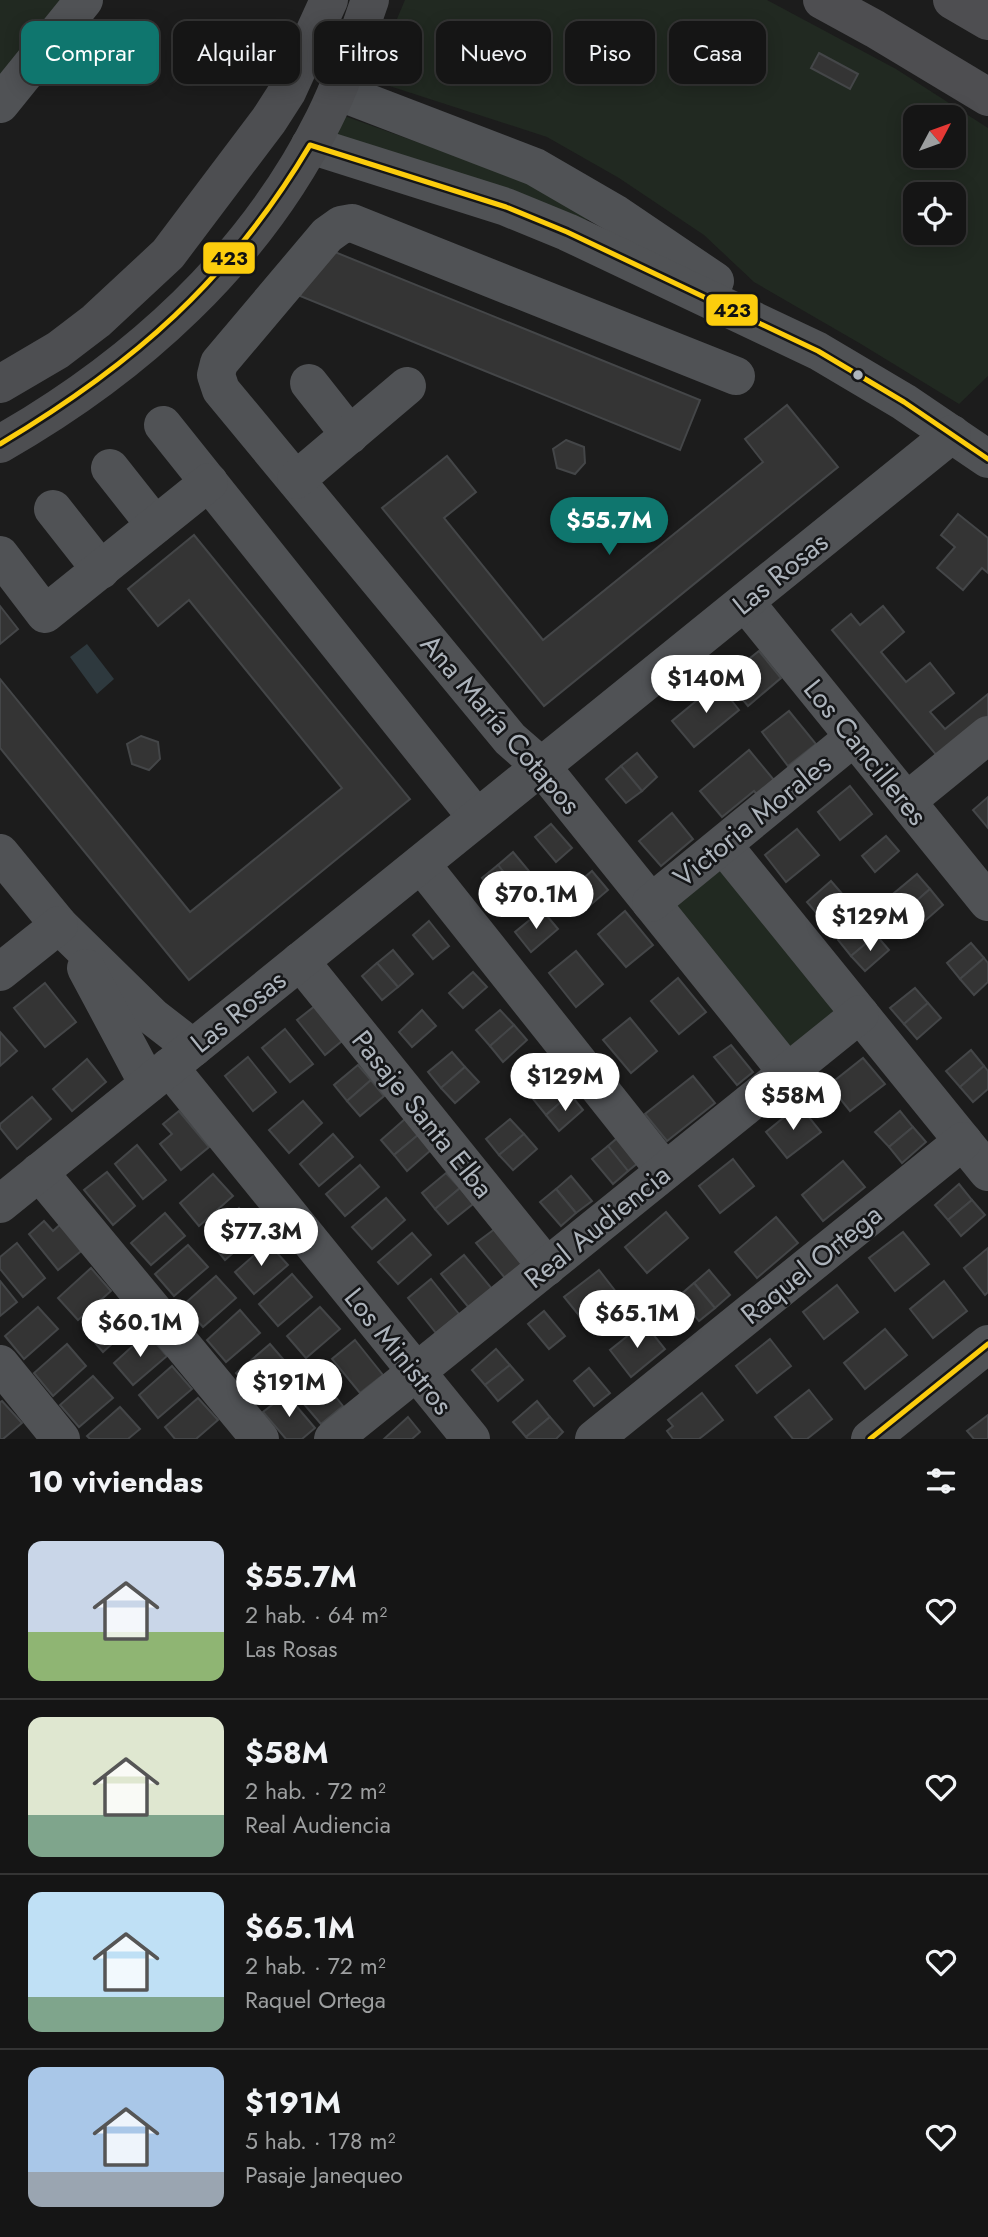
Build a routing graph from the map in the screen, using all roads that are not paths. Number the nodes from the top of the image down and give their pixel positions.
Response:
1 (84, 0) edge
2 (330, 0) edge
3 (370, 0) edge
4 (822, 0) edge
5 (952, 0) edge
6 (988, 21) edge
7 (337, 91) junction
8 (988, 97) edge
9 (0, 104) edge
10 (269, 120) junction
11 (310, 145) junction
12 (783, 332) junction
13 (737, 376) dead end
14 (309, 383) dead end
15 (0, 384) edge
16 (407, 386) dead end
17 (163, 425) dead end
18 (952, 434) junction
19 (350, 435) junction
20 (0, 444) edge
21 (988, 459) edge
22 (110, 468) dead end
23 (296, 480) junction
24 (209, 482) junction
25 (52, 509) dead end
26 (155, 525) junction
27 (0, 555) edge
28 (101, 570) junction
29 (745, 601) junction
30 (988, 735) edge
31 (854, 737) junction
32 (541, 766) junction
33 (907, 801) junction
34 (477, 818) junction
35 (723, 845) junction
36 (0, 853) edge
37 (421, 864) junction
38 (988, 902) edge
39 (651, 903) junction
40 (59, 925) junction
41 (300, 961) junction
42 (0, 972) edge
43 (860, 1014) junction
44 (170, 1066) junction
45 (787, 1072) junction
46 (962, 1141) junction
47 (665, 1171) junction
48 (39, 1172) junction
49 (988, 1172) edge
50 (0, 1204) edge
51 (547, 1266) junction
52 (988, 1344) edge
53 (0, 1364) edge
54 (416, 1372) junction
55 (61, 1439) edge
56 (260, 1439) edge
57 (333, 1439) edge
58 (471, 1439) edge
59 (594, 1439) edge
60 (870, 1439) edge

1 - 9 street
2 - 10 main road
3 - 7 main road
4 - 8 highway
5 - 6 highway
7 - 10 main road
7 - 11 main road
7 - 12 street
10 - 15 main road
11 - 12 street
11 - 20 main road
12 - 18 street
13 - 23 street, Ana María Cotapos
14 - 19 street
16 - 19 street
17 - 24 street
18 - 21 street
18 - 29 street, Las Rosas
19 - 23 street
22 - 26 street
23 - 32 street, Ana María Cotapos
24 - 26 street
24 - 34 street
25 - 28 street
26 - 28 street
27 - 28 street
29 - 31 street, Los Cancilleres
29 - 32 street, Las Rosas
30 - 33 street
31 - 33 street, Los Cancilleres
31 - 35 street, Victoria Morales
32 - 34 street, Las Rosas
32 - 39 street, Ana María Cotapos
33 - 38 street, Los Cancilleres
34 - 37 street, Las Rosas
35 - 39 street, Victoria Morales
35 - 43 street
36 - 40 street, Los Ministros
37 - 41 street, Las Rosas
37 - 47 street
39 - 45 street, Ana María Cotapos
40 - 42 street
40 - 44 street, Los Ministros
40 - 44 street, Los Ministros
41 - 44 street, Las Rosas
41 - 51 street, Pasaje Santa Elba
43 - 45 street, Real Audiencia
43 - 46 street
44 - 48 street, Las Rosas
44 - 54 street, Los Ministros
45 - 47 street, Real Audiencia
46 - 49 street
46 - 59 street, Raquel Ortega
47 - 51 street, Real Audiencia
48 - 50 street, Las Rosas
48 - 56 street
51 - 54 street, Real Audiencia
52 - 60 street
53 - 55 street
54 - 57 street, Real Audiencia
54 - 58 street, Los Ministros

